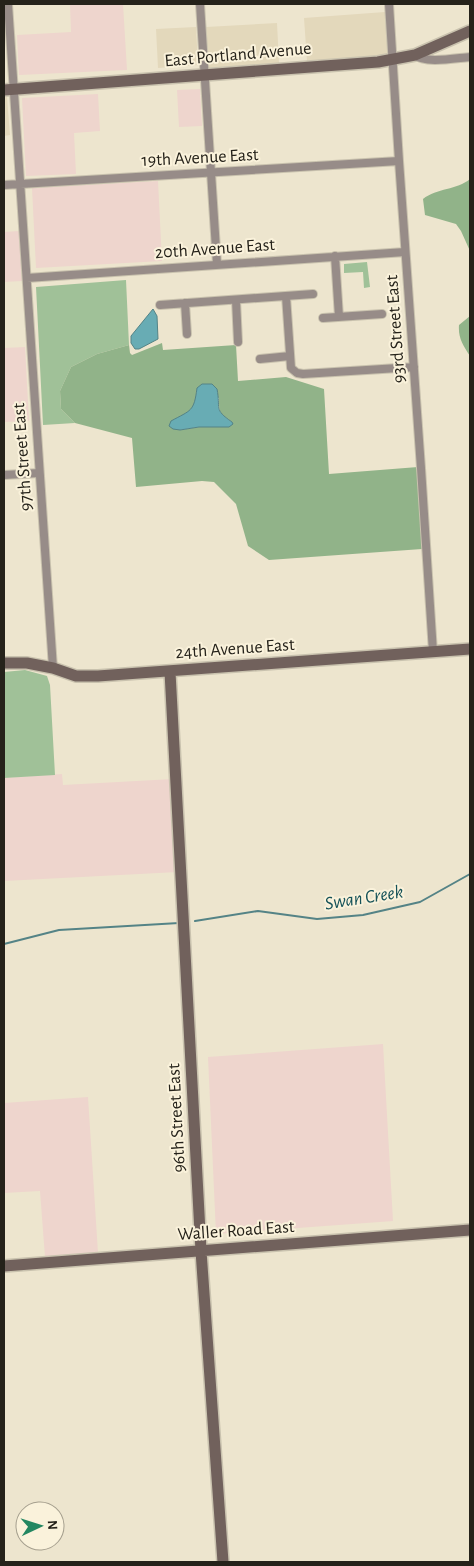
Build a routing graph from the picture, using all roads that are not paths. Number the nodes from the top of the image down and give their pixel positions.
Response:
1 (8, 4) edge
2 (200, 4) edge
3 (389, 4) edge
4 (470, 31) edge
5 (415, 55) junction
6 (470, 57) edge
7 (394, 60) junction
8 (205, 76) junction
9 (9, 89) edge
10 (399, 161) junction
11 (211, 172) junction
12 (20, 184) junction
13 (4, 185) edge
14 (405, 252) junction
15 (335, 256) junction
16 (217, 264) junction
17 (27, 278) junction
18 (313, 294) dead end
19 (286, 296) junction
20 (236, 300) junction
21 (185, 303) junction
22 (160, 305) dead end
23 (382, 314) dead end
24 (339, 317) junction
25 (323, 318) dead end
26 (187, 334) dead end
27 (238, 342) dead end
28 (290, 356) junction
29 (260, 359) dead end
30 (414, 367) junction
31 (39, 473) junction
32 (4, 475) edge
33 (470, 649) edge
34 (433, 652) junction
35 (4, 663) edge
36 (53, 668) junction
37 (170, 672) junction
38 (470, 1230) edge
39 (201, 1251) junction
40 (4, 1266) edge
41 (223, 1562) edge

1 - 9 street, 97th Street East
2 - 8 street
3 - 7 street, 93rd Street East
4 - 5 street, East Portland Avenue
5 - 6 street
5 - 7 street, East Portland Avenue
7 - 8 street, East Portland Avenue
7 - 10 street, 93rd Street East
8 - 9 street, East Portland Avenue
8 - 11 street
9 - 12 street, 97th Street East
10 - 11 street, 19th Avenue East
10 - 14 street, 93rd Street East
11 - 12 street, 19th Avenue East
11 - 16 street
12 - 13 street, 19th Avenue East
12 - 17 street, 97th Street East
14 - 15 street, 20th Avenue East
14 - 30 street, 93rd Street East
15 - 16 street, 20th Avenue East
15 - 24 street
16 - 17 street, 20th Avenue East
17 - 31 street, 97th Street East
18 - 19 street
19 - 20 street
19 - 28 street
20 - 21 street
20 - 27 street
21 - 22 street
21 - 26 street
23 - 24 street
24 - 25 street
28 - 29 street
28 - 30 street
30 - 34 street, 93rd Street East
31 - 32 street
31 - 36 street, 97th Street East
33 - 34 street, 24th Avenue East
34 - 37 street, 24th Avenue East
35 - 36 street, 24th Avenue East
36 - 37 street, 24th Avenue East
37 - 39 street, 96th Street East
38 - 39 street, Waller Road East
39 - 40 street, Waller Road East
39 - 41 street, 96th Street East

